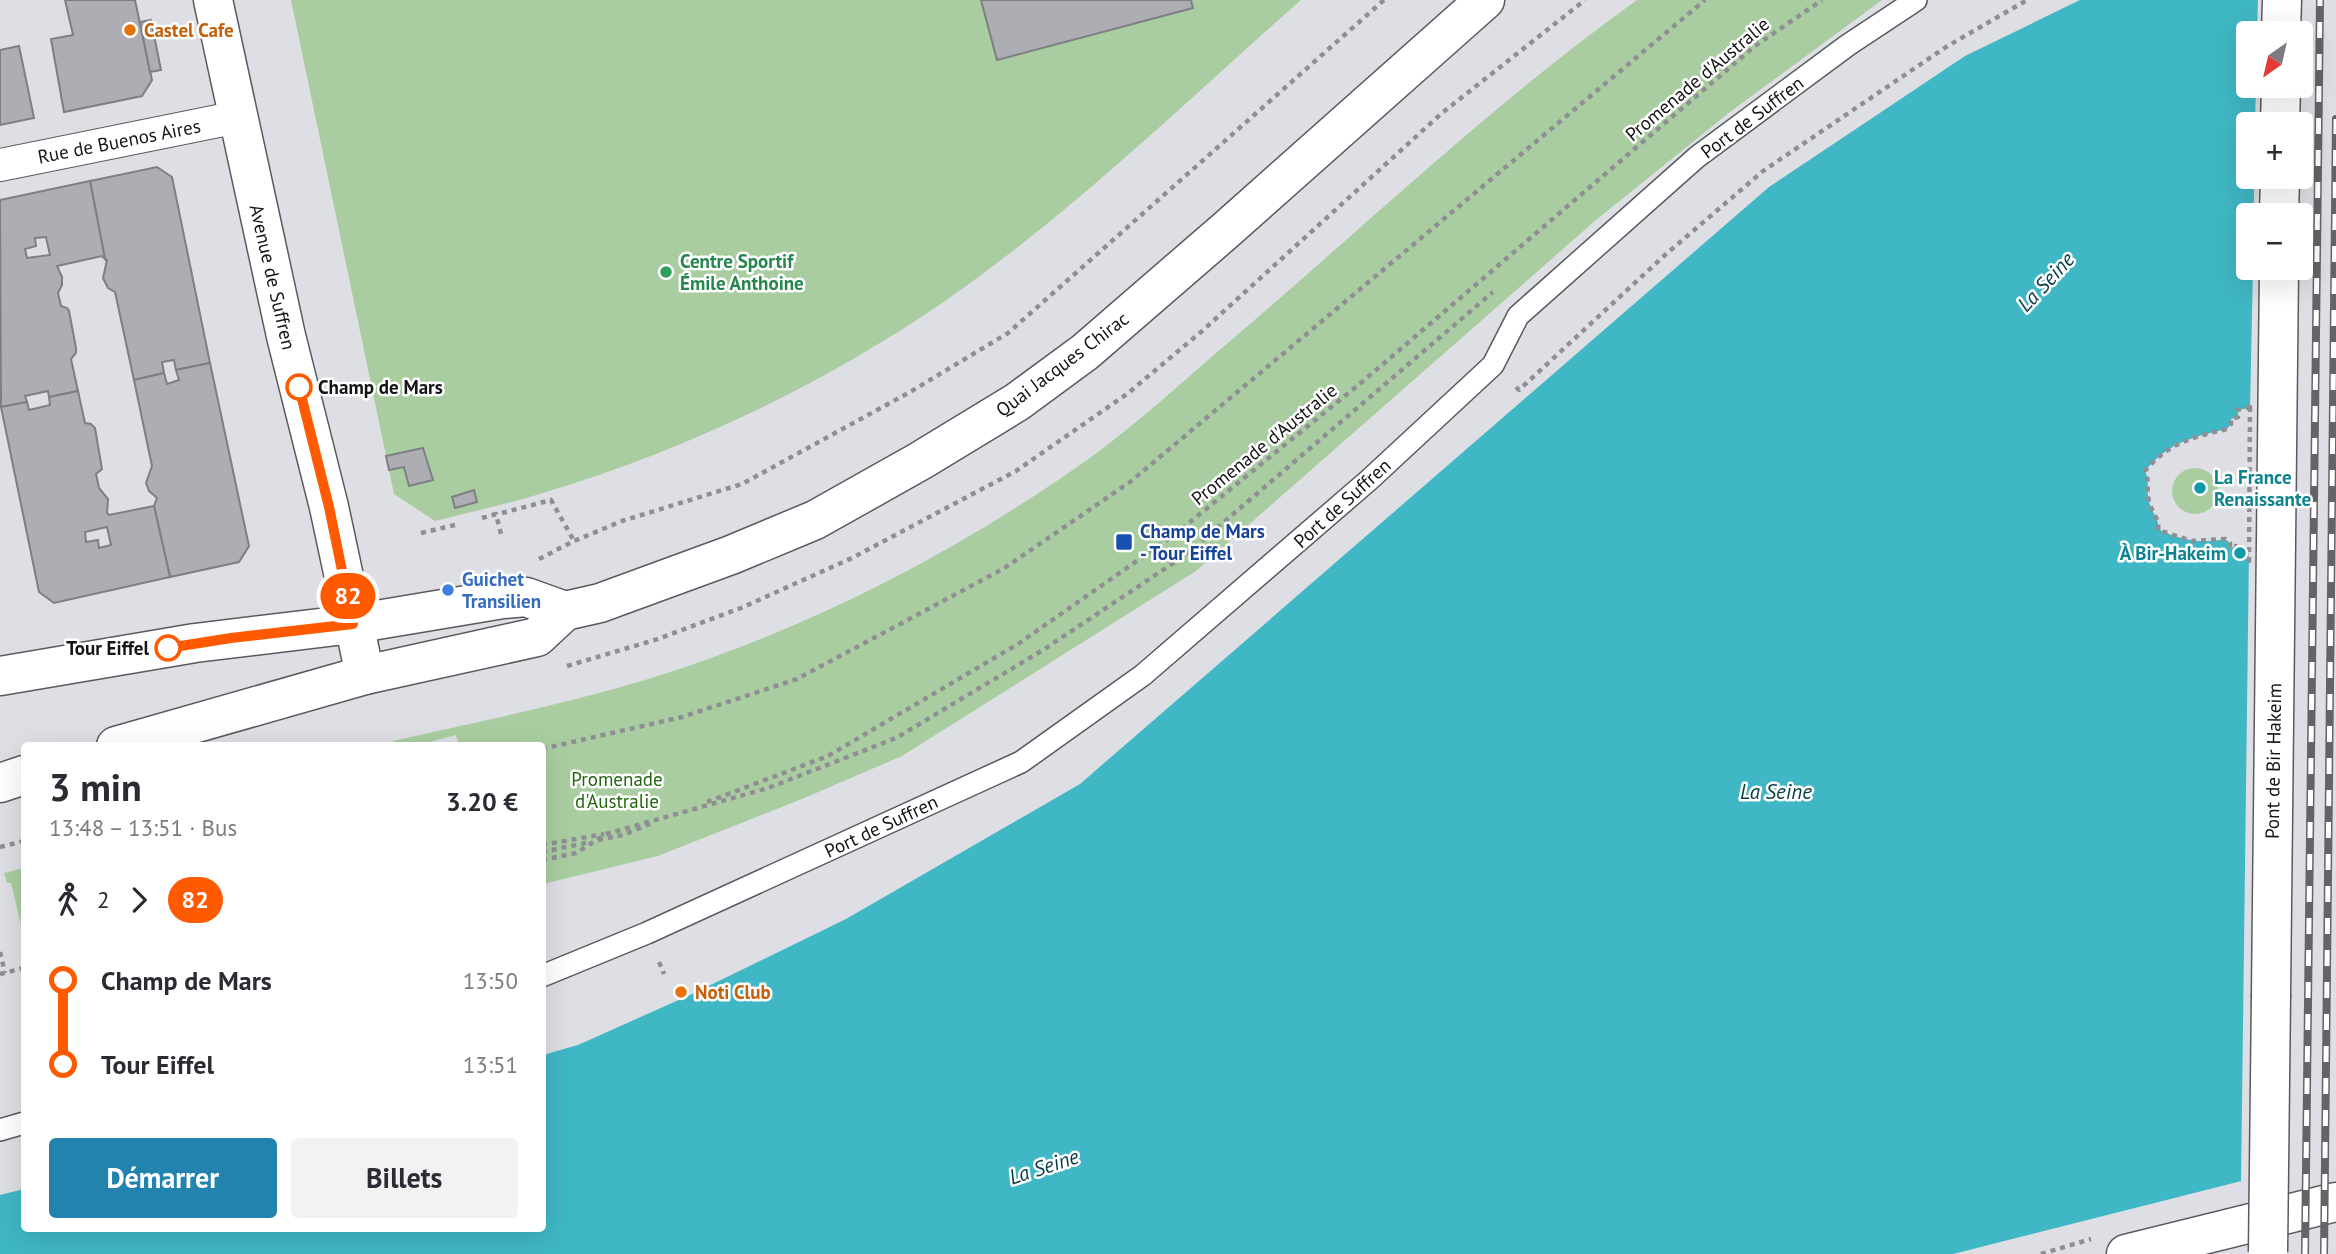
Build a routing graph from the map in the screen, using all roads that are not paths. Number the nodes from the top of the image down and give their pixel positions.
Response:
1 (213, 0) edge
2 (1485, 0) edge
3 (1916, 0) edge
4 (2282, 0) edge
5 (2281, 21) edge
6 (238, 117) junction
7 (0, 165) edge
8 (2279, 280) edge
9 (565, 611) junction
10 (353, 624) junction
11 (0, 676) edge
12 (365, 676) junction
13 (130, 742) edge
14 (21, 776) edge
15 (0, 783) edge
16 (546, 974) edge
17 (21, 1124) edge
18 (0, 1130) edge
19 (2336, 1202) edge
20 (2268, 1253) edge
21 (2126, 1254) edge

1 - 6 main road, Avenue de Suffren
2 - 9 main road, Quai Jacques Chirac
3 - 16 lane, Port de Suffren
4 - 5 main road
6 - 7 street, Rue de Buenos Aires
6 - 10 main road, Avenue de Suffren
8 - 20 main road, Pont de Bir Hakeim, bridge
9 - 10 main road
9 - 12 main road
10 - 11 main road
10 - 12 main road, Avenue de Suffren
12 - 13 main road
14 - 15 main road
17 - 18 lane
19 - 21 main road

